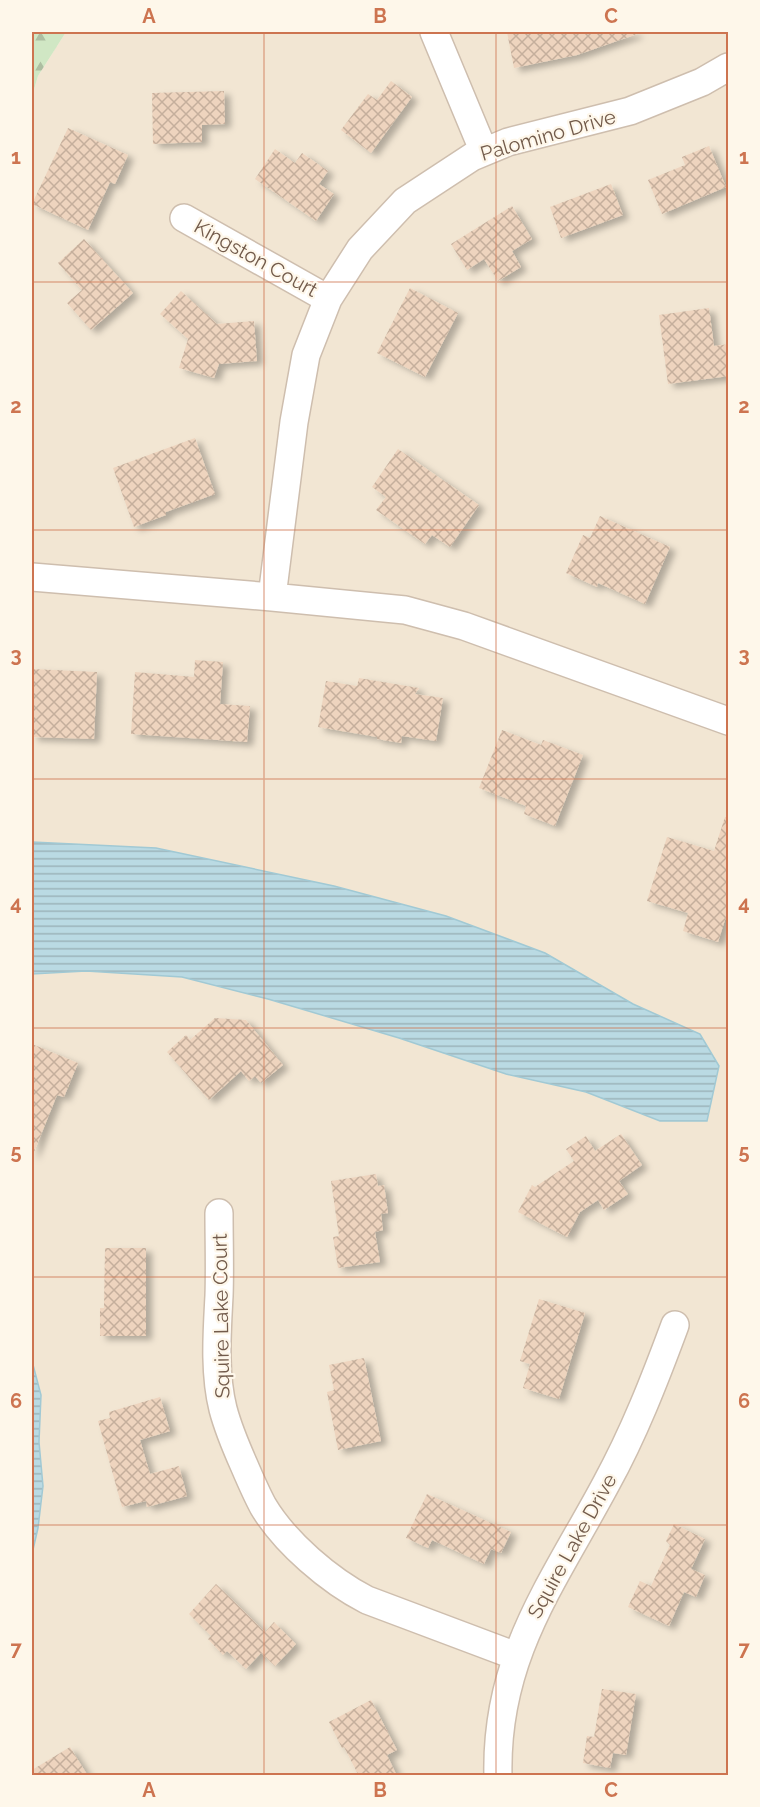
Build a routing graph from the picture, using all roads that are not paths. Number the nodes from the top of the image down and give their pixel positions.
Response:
1 (434, 32) edge
2 (729, 67) edge
3 (484, 152) junction
4 (184, 218) dead end
5 (328, 298) junction
6 (32, 577) edge
7 (272, 597) junction
8 (729, 721) edge
9 (219, 1214) dead end
10 (675, 1325) dead end
11 (516, 1656) junction
12 (498, 1776) edge

1 - 3 street
2 - 3 street, Palomino Drive
3 - 5 street, Palomino Drive
4 - 5 street, Kingston Court
5 - 7 street, Palomino Drive
6 - 7 street
7 - 8 street
9 - 11 street, Squire Lake Court
10 - 11 street, Squire Lake Drive
11 - 12 street, Squire Lake Drive

